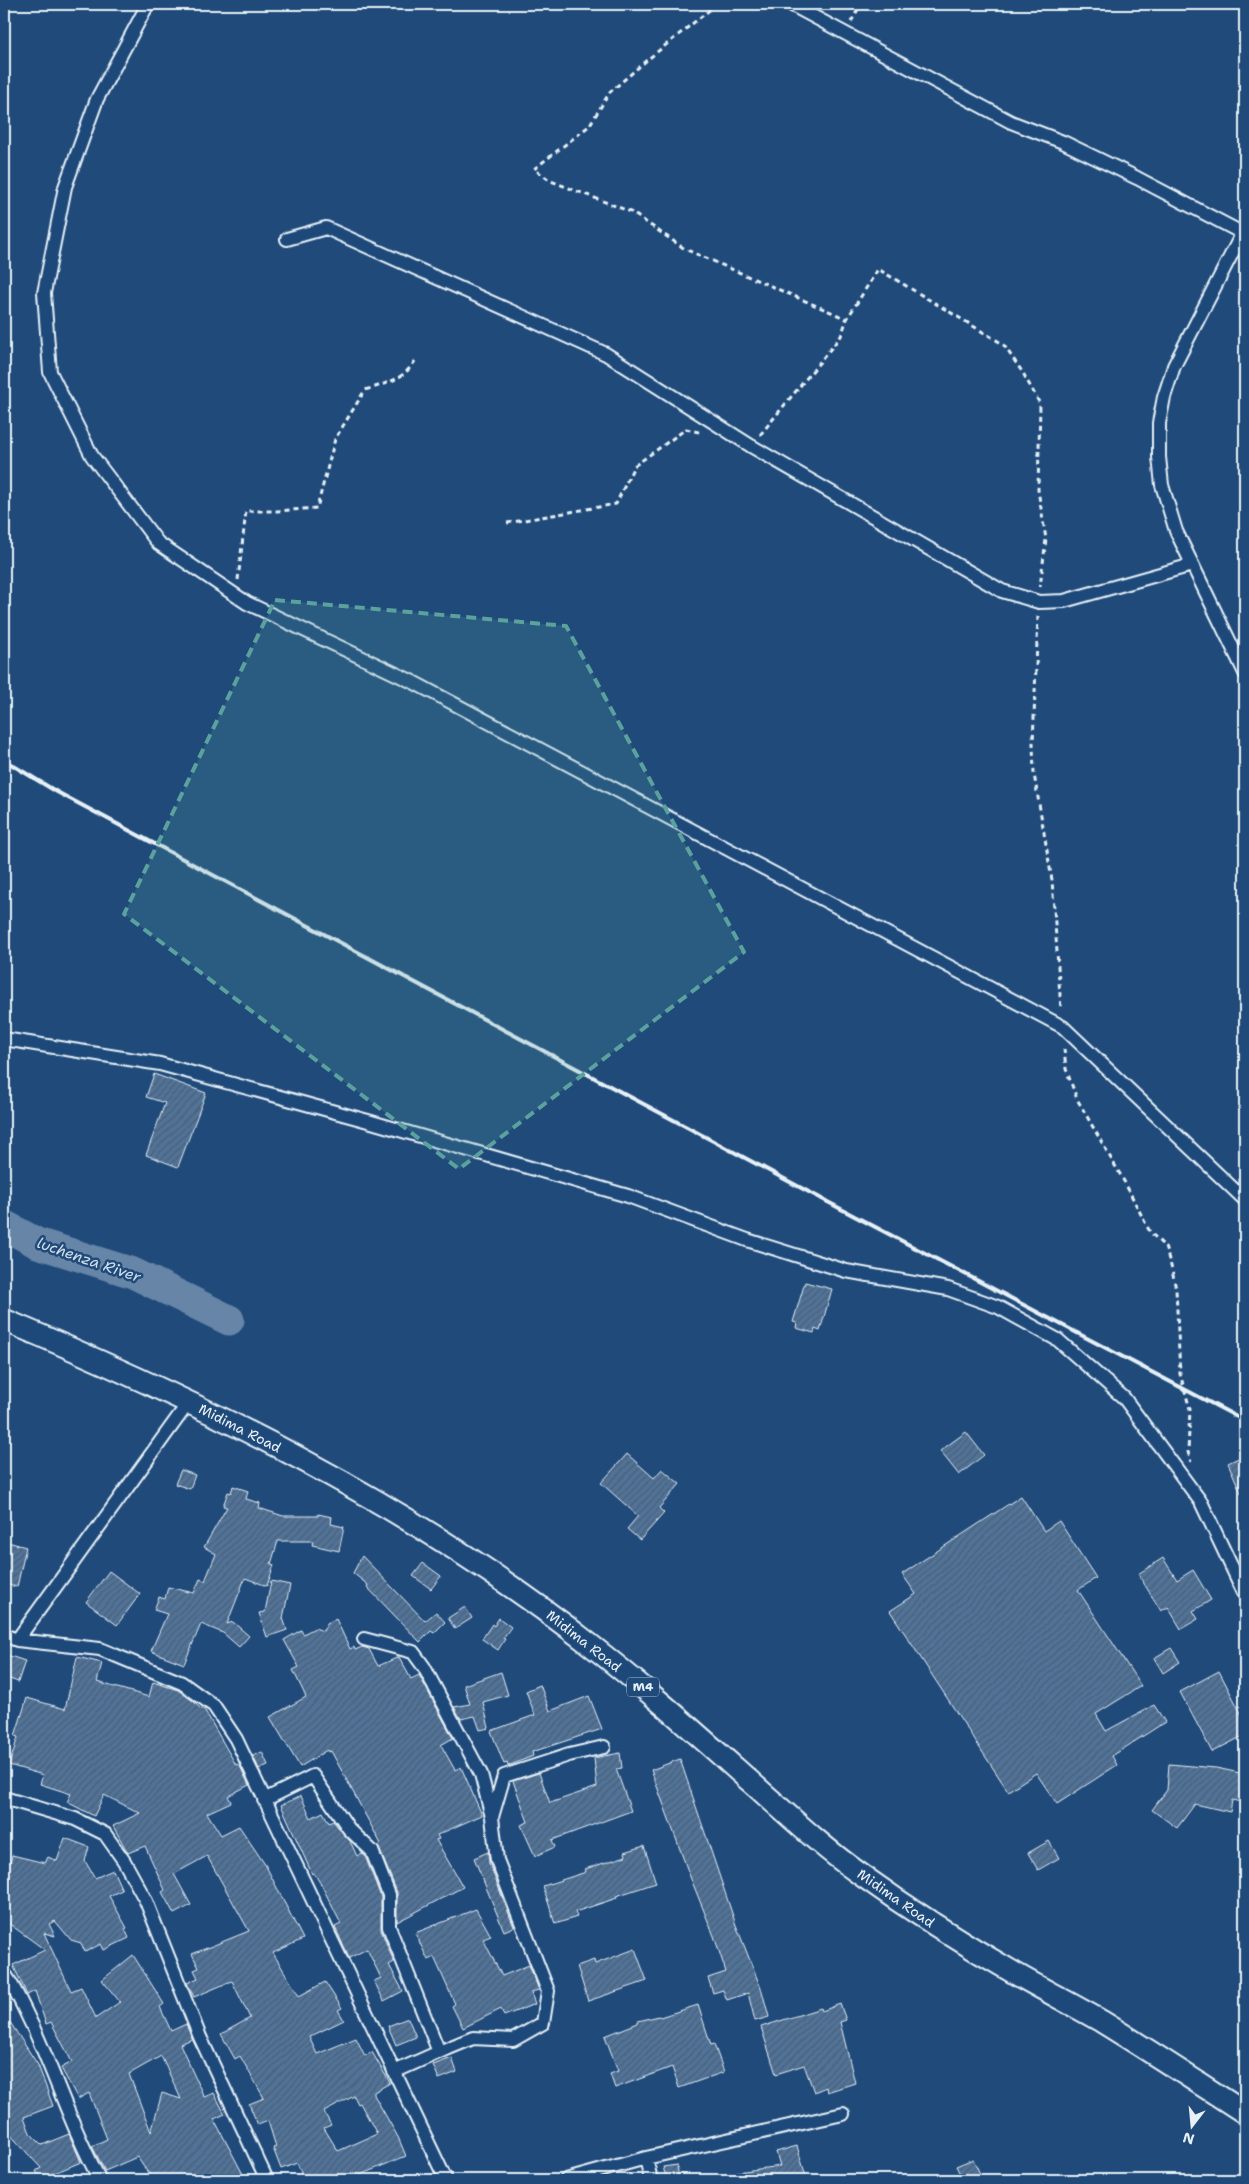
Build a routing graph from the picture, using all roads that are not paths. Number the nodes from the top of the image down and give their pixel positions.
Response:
1 (148, 4) edge
2 (790, 4) edge
3 (1244, 231) edge
4 (287, 239) dead end
5 (1192, 565) junction
6 (1245, 673) edge
7 (4, 1039) edge
8 (1245, 1200) edge
9 (4, 1320) edge
10 (189, 1402) junction
11 (1245, 1594) edge
12 (4, 1635) edge
13 (364, 1639) dead end
14 (17, 1640) junction
15 (604, 1746) dead end
16 (4, 1798) edge
17 (264, 1800) junction
18 (492, 1817) junction
19 (4, 1973) edge
20 (439, 2052) junction
21 (394, 2072) junction
22 (1245, 2113) edge
23 (844, 2114) dead end
24 (646, 2158) junction
25 (100, 2180) edge
26 (267, 2180) edge
27 (446, 2180) edge
28 (566, 2180) edge
29 (651, 2180) edge

1 - 8 street
2 - 3 street
3 - 5 street
4 - 5 street
5 - 6 street
7 - 11 street
9 - 10 main road, Midima Road / M4
10 - 14 street
10 - 22 main road, Midima Road / M4
12 - 14 street
13 - 18 street
14 - 17 street
15 - 18 street
16 - 26 street
17 - 20 street
17 - 21 street
18 - 20 street
19 - 25 street
20 - 21 street
21 - 27 street
23 - 24 street
24 - 28 street
24 - 29 street

